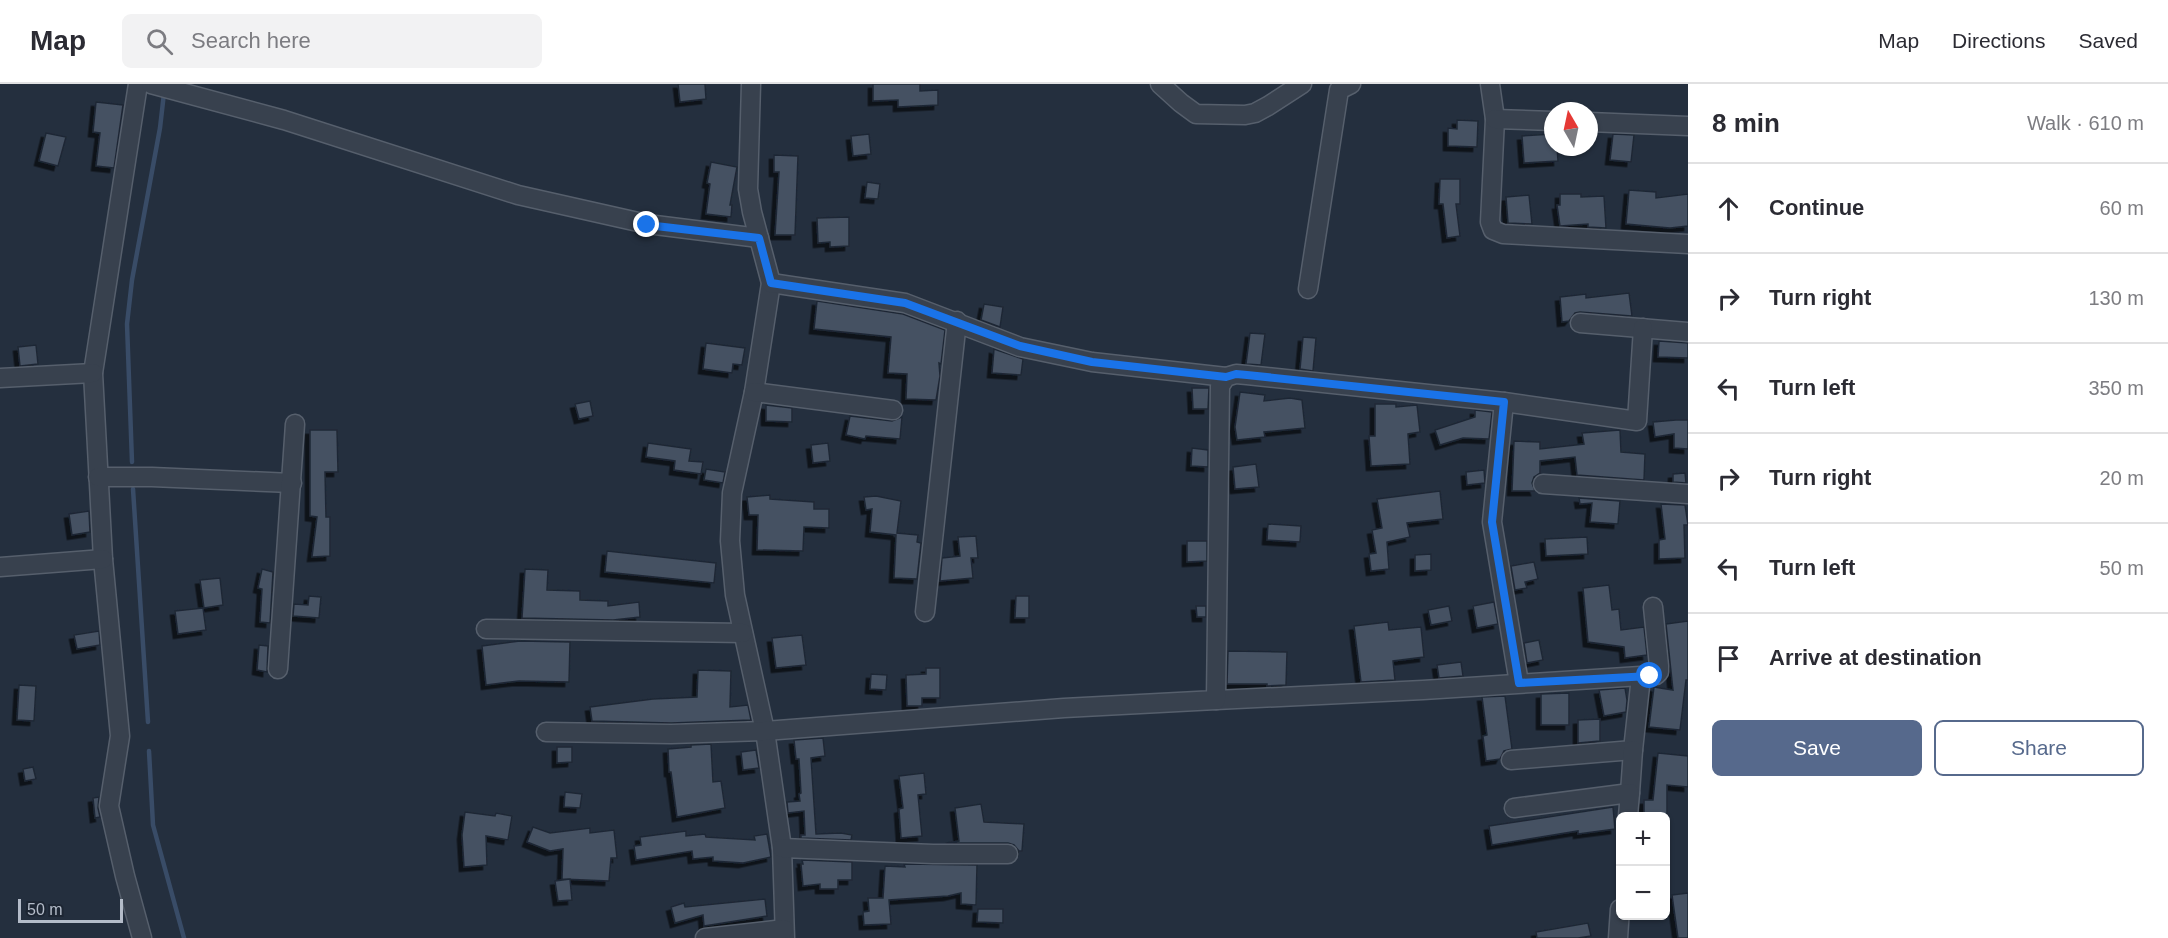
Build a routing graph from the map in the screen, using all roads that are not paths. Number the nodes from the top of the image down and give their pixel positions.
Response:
1 (138, 84) edge
2 (152, 84) edge
3 (751, 84) edge
4 (1160, 84) edge
5 (1302, 84) edge
6 (1351, 84) edge
7 (1490, 84) edge
8 (1495, 119) junction
9 (1544, 121) edge
10 (1598, 122) edge
11 (1688, 126) edge
12 (759, 238) junction
13 (1688, 244) edge
14 (771, 283) junction
15 (1308, 290) dead end
16 (957, 321) junction
17 (1580, 323) dead end
18 (1643, 328) junction
19 (1688, 332) edge
20 (93, 373) junction
21 (1226, 377) junction
22 (0, 378) edge
23 (754, 392) junction
24 (1504, 402) junction
25 (893, 410) dead end
26 (295, 424) dead end
27 (98, 477) junction
28 (292, 483) junction
29 (1543, 484) dead end
30 (1688, 495) edge
31 (103, 559) junction
32 (0, 567) edge
33 (1653, 607) dead end
34 (925, 612) dead end
35 (486, 628) dead end
36 (743, 633) junction
37 (278, 669) dead end
38 (1641, 677) junction
39 (1519, 683) junction
40 (1216, 700) junction
41 (765, 731) junction
42 (546, 732) dead end
43 (1633, 750) junction
44 (1511, 760) dead end
45 (1630, 793) junction
46 (1514, 808) dead end
47 (1628, 812) edge
48 (782, 848) junction
49 (1008, 855) dead end
50 (1619, 920) edge
51 (784, 934) edge
52 (142, 938) edge
53 (705, 938) edge
54 (1618, 938) edge

1 - 20 street
2 - 12 street
3 - 12 street
4 - 5 street
6 - 15 street
7 - 8 street
8 - 9 street
8 - 13 street
10 - 11 street
12 - 14 street
14 - 16 street
14 - 23 street
16 - 21 street
16 - 34 street
17 - 18 street
18 - 19 street
18 - 24 street
20 - 22 street
20 - 27 street
21 - 24 street
21 - 40 street
23 - 25 street
23 - 36 street
24 - 39 street
26 - 28 street
27 - 28 street
27 - 31 street
28 - 37 street
29 - 30 street
31 - 32 street
31 - 52 street
33 - 38 street
35 - 36 street
36 - 41 street
38 - 39 street
38 - 43 street
39 - 40 street
40 - 41 street
41 - 42 street
41 - 48 street
43 - 44 street
43 - 45 street
45 - 46 street
45 - 47 street
48 - 49 street
48 - 51 street
50 - 54 street
51 - 53 street

